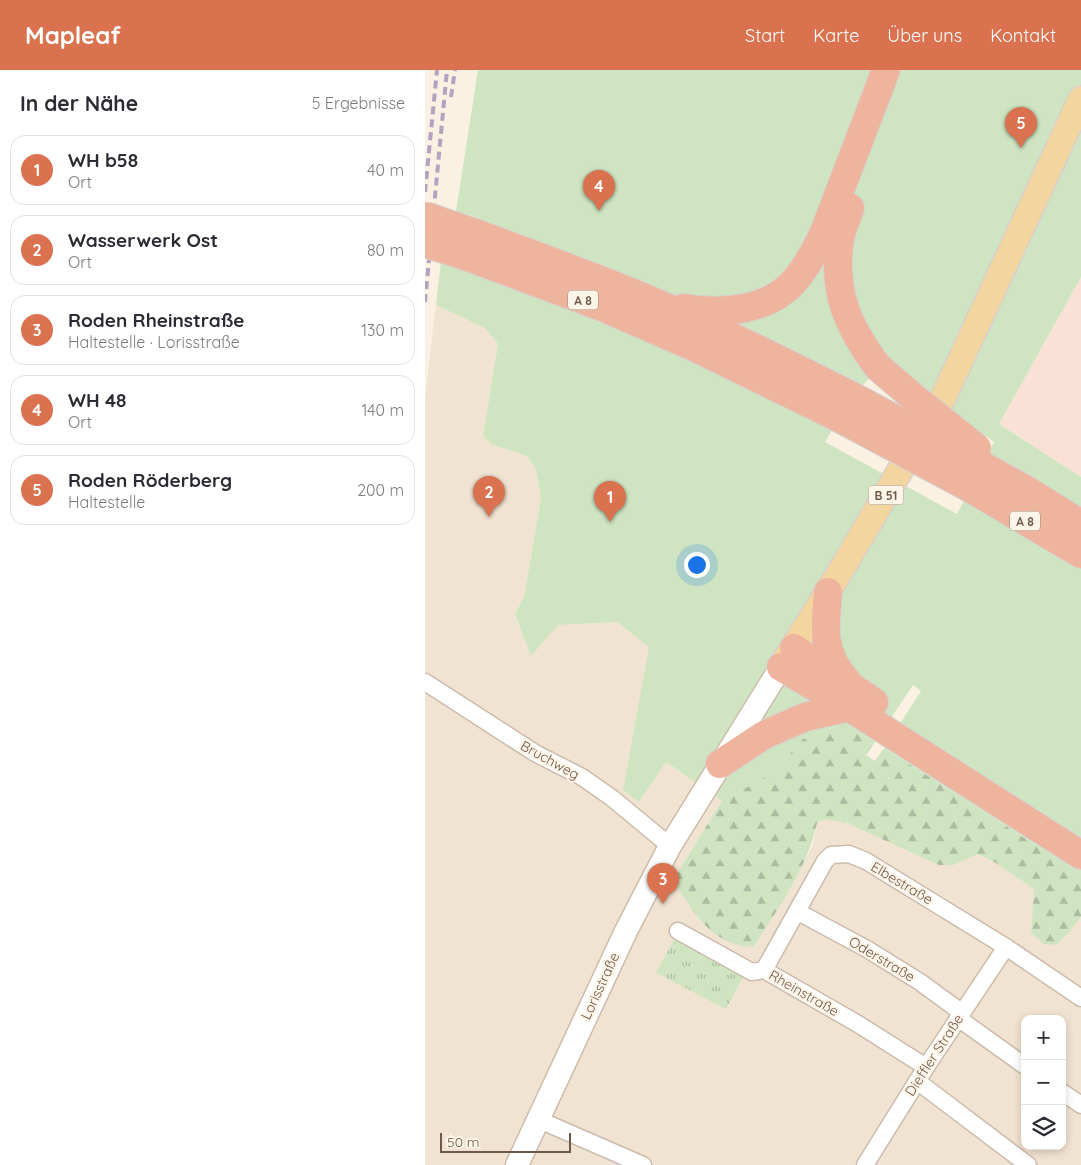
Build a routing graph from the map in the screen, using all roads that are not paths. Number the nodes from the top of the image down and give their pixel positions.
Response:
1 (886, 70) edge
2 (901, 70) edge
3 (1081, 99) edge
4 (425, 216) edge
5 (425, 243) edge
6 (471, 245) junction
7 (661, 305) junction
8 (845, 407) junction
9 (979, 469) junction
10 (1081, 524) edge
11 (1081, 554) edge
12 (828, 592) junction
13 (787, 658) junction
14 (425, 682) edge
15 (853, 699) junction
16 (720, 764) junction
17 (1081, 836) edge
18 (670, 846) junction
19 (1081, 854) edge
20 (798, 912) junction
21 (678, 931) dead end
22 (1006, 947) junction
23 (764, 970) junction
24 (1081, 998) edge
25 (959, 1015) junction
26 (1021, 1063) edge
27 (922, 1074) junction
28 (1066, 1095) edge
29 (1081, 1105) edge
30 (537, 1119) junction
31 (517, 1165) edge
32 (643, 1165) edge
33 (865, 1165) edge
34 (1028, 1165) edge

1 - 7 highway
2 - 9 highway, bridge
3 - 12 main road, B 51
4 - 6 highway, A 8, bridge
5 - 6 highway, A 8, bridge
6 - 7 highway, A 8
6 - 8 highway, A 8
7 - 8 highway, A 8
8 - 9 highway, A 8, bridge
9 - 10 highway, A 8
9 - 11 highway, A 8
12 - 13 main road, B 51
12 - 15 highway
13 - 15 highway
13 - 16 street, Lorisstraße
14 - 18 street, Bruchweg
15 - 16 highway
15 - 17 highway
15 - 19 highway
16 - 18 street, Lorisstraße
18 - 30 street, Lorisstraße
20 - 22 street, Elbestraße
20 - 23 street, Elbestraße
20 - 25 street, Oderstraße
21 - 23 street, Rheinstraße
22 - 24 street, Elbestraße
22 - 25 street, Dieffler Straße
23 - 27 street, Rheinstraße
25 - 26 street, Oderstraße
25 - 27 street, Dieffler Straße
27 - 33 street, Dieffler Straße
27 - 34 street, Rheinstraße
28 - 29 street
30 - 31 street, Lorisstraße
30 - 32 street

